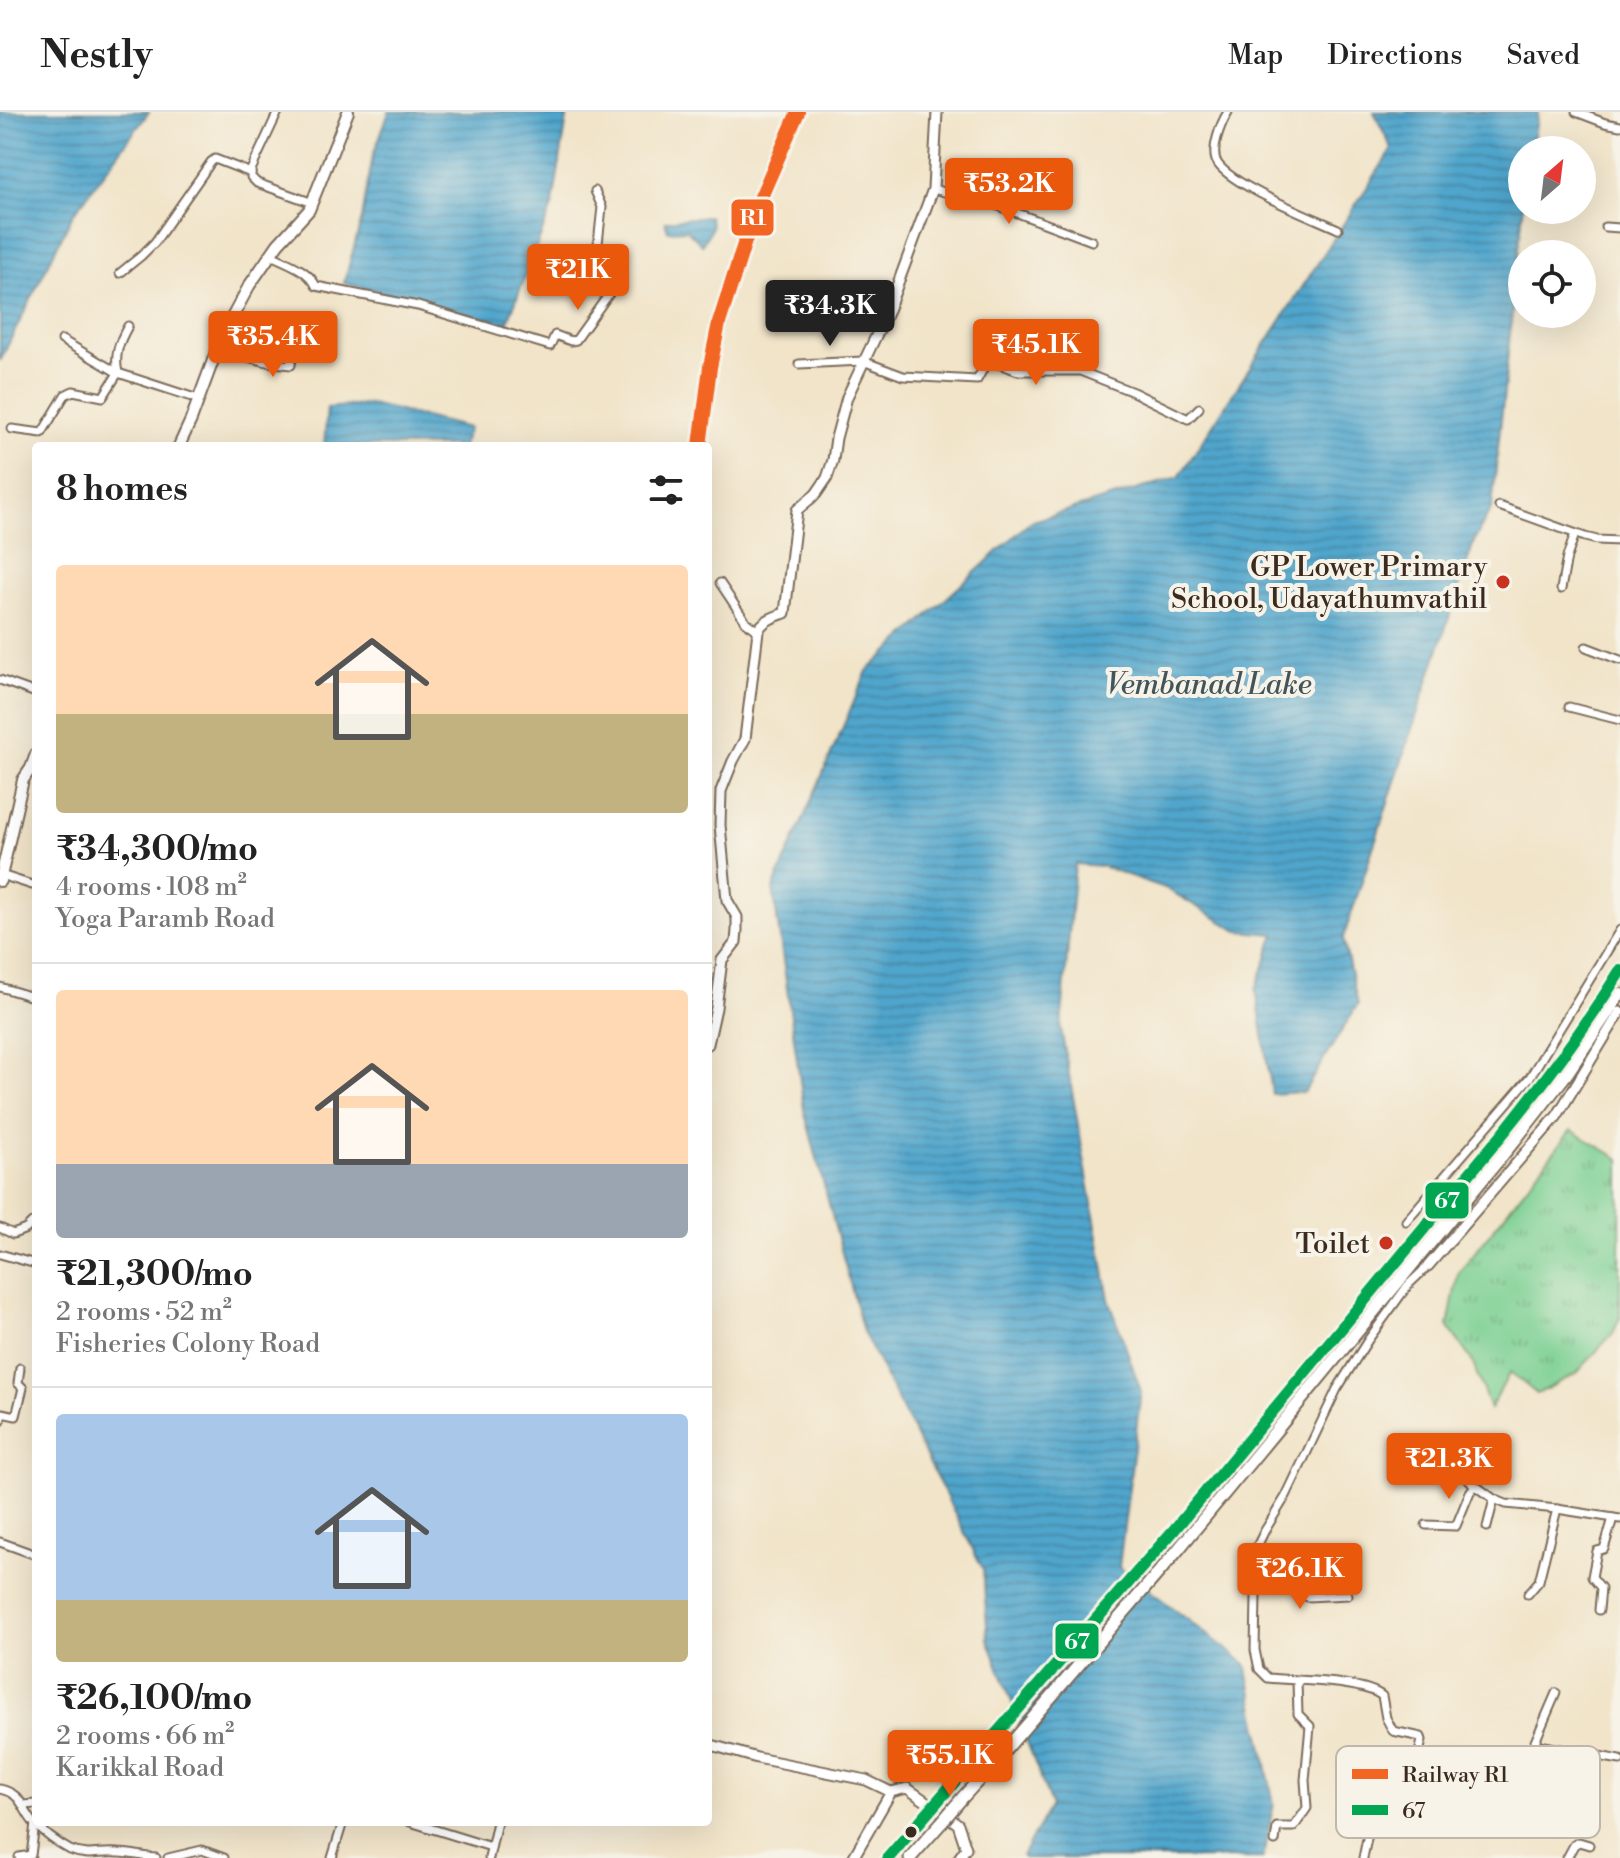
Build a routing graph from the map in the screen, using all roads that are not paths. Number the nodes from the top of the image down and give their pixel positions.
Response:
1 (278, 112) edge
2 (348, 112) edge
3 (937, 112) edge
4 (1228, 112) edge
5 (1576, 112) edge
6 (1606, 112) edge
7 (1605, 123) junction
8 (1620, 126) edge
9 (251, 173) junction
10 (933, 189) junction
11 (595, 191) dead end
12 (313, 203) junction
13 (1605, 227) dead end
14 (1620, 228) edge
15 (1338, 229) dead end
16 (1092, 241) dead end
17 (271, 255) junction
18 (120, 273) dead end
19 (128, 326) dead end
20 (62, 340) dead end
21 (295, 341) dead end
22 (216, 349) junction
23 (863, 361) junction
24 (799, 364) dead end
25 (118, 373) junction
26 (198, 399) junction
27 (1199, 408) dead end
28 (12, 429) dead end
29 (181, 442) edge
30 (1499, 506) dead end
31 (1575, 534) junction
32 (1620, 541) edge
33 (720, 583) dead end
34 (1561, 589) dead end
35 (758, 631) junction
36 (1586, 647) dead end
37 (1620, 660) edge
38 (0, 680) edge
39 (32, 692) edge
40 (1569, 707) dead end
41 (1620, 720) edge
42 (32, 771) edge
43 (1, 878) edge
44 (32, 885) dead end
45 (1620, 930) edge
46 (1620, 971) edge
47 (0, 987) edge
48 (1620, 994) edge
49 (32, 997) edge
50 (1620, 1012) edge
51 (712, 1026) edge
52 (1406, 1221) dead end
53 (32, 1223) edge
54 (0, 1228) edge
55 (0, 1254) edge
56 (32, 1263) edge
57 (1428, 1266) joint
58 (20, 1368) dead end
59 (0, 1422) edge
60 (1441, 1447) dead end
61 (1475, 1486) junction
62 (1494, 1499) junction
63 (1557, 1509) junction
64 (1618, 1518) edge
65 (1426, 1525) dead end
66 (1487, 1527) dead end
67 (0, 1542) edge
68 (32, 1554) edge
69 (1254, 1584) junction
70 (1528, 1594) dead end
71 (1348, 1595) dead end
72 (1599, 1610) dead end
73 (1297, 1681) junction
74 (1556, 1693) dead end
75 (712, 1745) edge
76 (1421, 1746) edge
77 (1544, 1746) edge
78 (1600, 1756) edge
79 (1620, 1760) edge
80 (0, 1789) edge
81 (891, 1792) junction
82 (32, 1804) edge
83 (24, 1805) junction
84 (32, 1819) edge
85 (35, 1826) edge
86 (38, 1826) edge
87 (342, 1826) edge
88 (423, 1826) edge
89 (496, 1826) edge
90 (1367, 1838) edge
91 (1275, 1841) dead end
92 (1589, 1845) dead end
93 (491, 1847) junction
94 (201, 1854) edge
95 (19, 1857) edge
96 (156, 1858) edge
97 (168, 1858) edge
98 (224, 1858) edge
99 (332, 1858) edge
100 (489, 1858) edge
101 (853, 1858) edge
102 (888, 1858) edge
103 (910, 1858) edge
104 (959, 1858) edge
105 (1363, 1858) edge
106 (1567, 1858) edge

1 - 9 street
2 - 12 main road
3 - 10 street
4 - 15 street
5 - 7 street
6 - 7 street
7 - 8 street
9 - 12 street
9 - 18 street
10 - 16 street
10 - 23 street
11 - 17 street
12 - 17 main road
13 - 14 street
17 - 22 main road
19 - 25 street
20 - 25 street
21 - 22 street
22 - 26 main road
23 - 24 street
23 - 27 street
23 - 35 street
25 - 26 street
25 - 28 street
26 - 29 main road
30 - 31 street
31 - 32 street
31 - 34 street
33 - 35 street
35 - 51 street
36 - 37 street
38 - 39 street
40 - 41 street
42 - 43 main road
43 - 44 street
45 - 52 street
46 - 102 highway, bridge
47 - 49 street
48 - 103 highway, bridge
50 - 57 street
53 - 54 street
55 - 56 street
57 - 69 street
58 - 59 street
60 - 61 street
61 - 62 street
61 - 65 street
62 - 63 street
62 - 66 street
63 - 64 street
63 - 70 street
64 - 72 street
67 - 68 street
69 - 71 street
69 - 73 street
73 - 76 street
73 - 91 street
74 - 77 street
75 - 81 street
78 - 79 street
80 - 83 street
81 - 101 street
81 - 104 street
82 - 83 street
83 - 84 street
85 - 95 street
86 - 96 street
87 - 99 street
88 - 93 street
89 - 93 street
90 - 105 street
92 - 106 street
93 - 100 street
94 - 97 street
94 - 98 street

